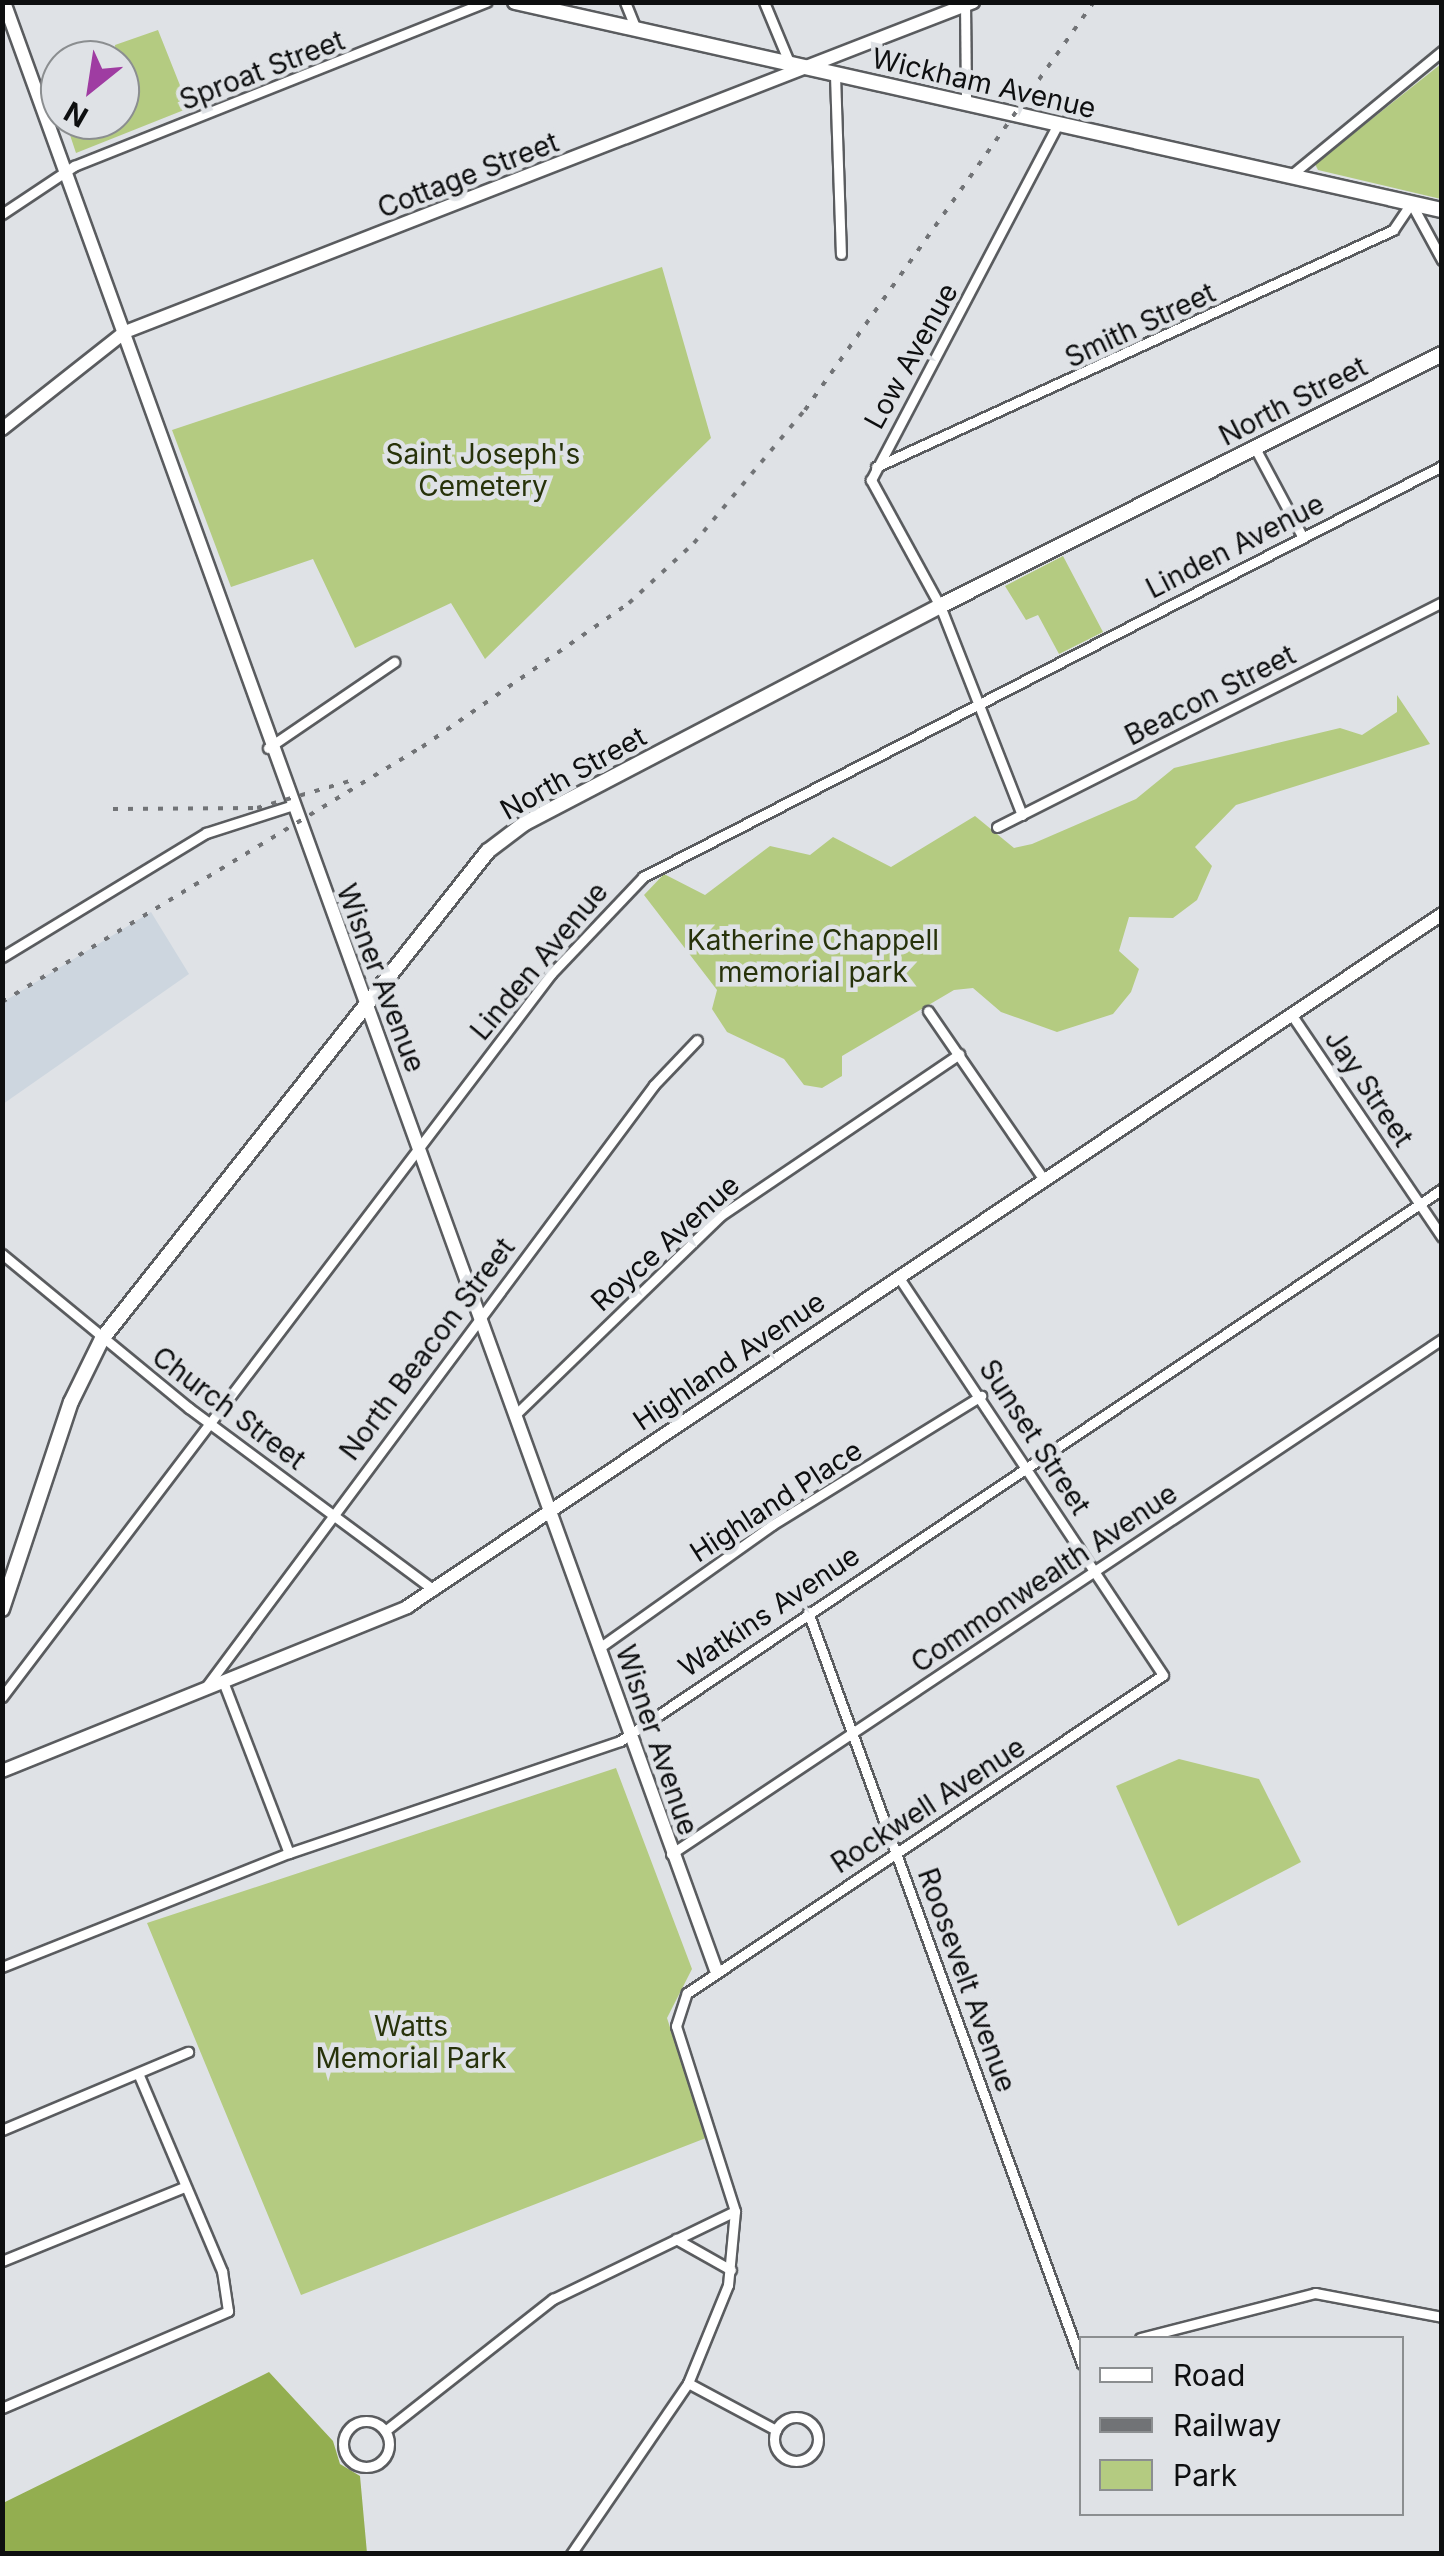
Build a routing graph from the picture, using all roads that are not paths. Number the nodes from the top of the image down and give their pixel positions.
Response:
1 (4, 2) edge
2 (487, 2) edge
3 (515, 2) edge
4 (624, 2) edge
5 (764, 2) edge
6 (967, 4) edge
7 (636, 29) junction
8 (1442, 51) edge
9 (788, 62) junction
10 (814, 69) junction
11 (835, 75) junction
12 (966, 102) junction
13 (1057, 124) junction
14 (65, 170) junction
15 (1290, 176) junction
16 (1411, 204) junction
17 (1442, 210) edge
18 (2, 214) edge
19 (841, 254) dead end
20 (1442, 260) edge
21 (124, 332) junction
22 (1442, 354) edge
23 (2, 429) edge
24 (1255, 448) junction
25 (1442, 466) edge
26 (874, 468) junction
27 (1302, 536) junction
28 (1442, 602) edge
29 (940, 606) junction
30 (394, 662) dead end
31 (976, 705) junction
32 (268, 748) junction
33 (290, 806) junction
34 (1022, 815) junction
35 (997, 827) dead end
36 (1442, 914) edge
37 (2, 958) edge
38 (362, 1006) junction
39 (928, 1011) dead end
40 (1291, 1014) junction
41 (697, 1040) dead end
42 (958, 1054) junction
43 (419, 1148) junction
44 (1044, 1180) junction
45 (1442, 1189) edge
46 (1420, 1203) junction
47 (1442, 1237) edge
48 (2, 1254) edge
49 (899, 1277) junction
50 (480, 1317) junction
51 (1442, 1339) edge
52 (102, 1340) junction
53 (981, 1396) junction
54 (515, 1415) junction
55 (212, 1424) junction
56 (1027, 1466) junction
57 (549, 1512) junction
58 (332, 1513) junction
59 (1096, 1570) junction
60 (434, 1590) junction
61 (2, 1609) edge
62 (808, 1612) junction
63 (599, 1648) junction
64 (1163, 1674) joint
65 (224, 1684) junction
66 (202, 1693) junction
67 (2, 1697) edge
68 (629, 1732) junction
69 (854, 1734) junction
70 (2, 1771) edge
71 (289, 1853) junction
72 (898, 1853) junction
73 (671, 1854) junction
74 (2, 1967) edge
75 (716, 1970) junction
76 (188, 2052) dead end
77 (139, 2075) junction
78 (2, 2130) edge
79 (184, 2187) junction
80 (735, 2211) junction
81 (676, 2239) junction
82 (2, 2261) edge
83 (731, 2270) junction
84 (1442, 2317) edge
85 (1148, 2336) edge
86 (1079, 2356) edge
87 (688, 2383) junction
88 (2, 2408) edge
89 (776, 2430) junction
90 (385, 2431) junction
91 (571, 2554) edge

1 - 14 street, Wisner Avenue
2 - 14 street, Sproat Street
3 - 7 main road, Wickham Avenue
4 - 7 street
5 - 9 street
6 - 10 street, Cottage Street
6 - 12 street
7 - 9 main road, Wickham Avenue
8 - 15 street
9 - 10 main road, Wickham Avenue
10 - 11 main road, Wickham Avenue
10 - 21 street, Cottage Street
11 - 12 main road, Wickham Avenue
11 - 19 street
12 - 13 main road, Wickham Avenue
13 - 15 main road, Wickham Avenue
13 - 26 street, Low Avenue
14 - 18 street, Sproat Street
14 - 21 street, Wisner Avenue
15 - 16 main road, Wickham Avenue
16 - 17 main road, Wickham Avenue
16 - 20 street
16 - 26 street, Smith Street
21 - 23 street, Cottage Street
21 - 32 street, Wisner Avenue
22 - 24 main road, North Street
24 - 27 street
24 - 29 main road, North Street
25 - 27 street, Linden Avenue
26 - 29 street, Low Avenue
27 - 31 street, Linden Avenue
28 - 34 street, Beacon Street
29 - 31 street, Low Avenue
29 - 38 main road, North Street
30 - 32 street
31 - 34 street, Low Avenue
31 - 43 street, Linden Avenue
32 - 33 street, Wisner Avenue
33 - 37 street
33 - 38 street, Wisner Avenue
34 - 35 street, Beacon Street
36 - 40 street, Highland Avenue
38 - 43 street, Wisner Avenue
38 - 52 main road, North Street
39 - 42 street
40 - 44 street, Highland Avenue
40 - 46 street, Jay Street
41 - 50 street, North Beacon Street
42 - 44 street
42 - 54 street, Royce Avenue
43 - 50 street, Wisner Avenue
43 - 55 street, Linden Avenue
44 - 49 street, Highland Avenue
45 - 46 street, Watkins Avenue
46 - 47 street, Jay Street
46 - 56 street, Watkins Avenue
48 - 52 street, Church Street
49 - 53 street, Sunset Street
49 - 57 street, Highland Avenue
50 - 54 street, Wisner Avenue
50 - 58 street, North Beacon Street
51 - 59 street, Commonwealth Avenue
52 - 55 street, Church Street
52 - 61 main road, North Street
53 - 56 street, Sunset Street
53 - 63 street, Highland Place
54 - 57 street, Wisner Avenue
55 - 58 street, Church Street
55 - 67 street, Linden Avenue
56 - 59 street, Sunset Street
56 - 62 street, Watkins Avenue
57 - 60 street, Highland Avenue
57 - 63 street, Wisner Avenue
58 - 60 street, Church Street
58 - 66 street, North Beacon Street
59 - 64 street, Sunset Street
59 - 69 street, Commonwealth Avenue
60 - 65 street, Highland Avenue
62 - 68 street, Watkins Avenue
62 - 69 street, Roosevelt Avenue
63 - 68 street, Wisner Avenue
64 - 72 street, Rockwell Avenue
65 - 66 street, Highland Avenue
65 - 71 street
66 - 70 street, Highland Avenue
68 - 71 street, Watkins Avenue
68 - 73 street, Wisner Avenue
69 - 72 street, Roosevelt Avenue
69 - 73 street, Commonwealth Avenue
71 - 74 street, Watkins Avenue
72 - 75 street, Rockwell Avenue
72 - 86 street, Roosevelt Avenue
73 - 75 street, Wisner Avenue
75 - 80 street, Rockwell Avenue
76 - 77 street
77 - 78 street
77 - 79 street
79 - 82 street
79 - 88 street
80 - 81 street
80 - 83 street
81 - 83 street
81 - 90 street
83 - 87 street
84 - 85 street
87 - 89 street
87 - 91 street
89 - 89 street
90 - 90 street

